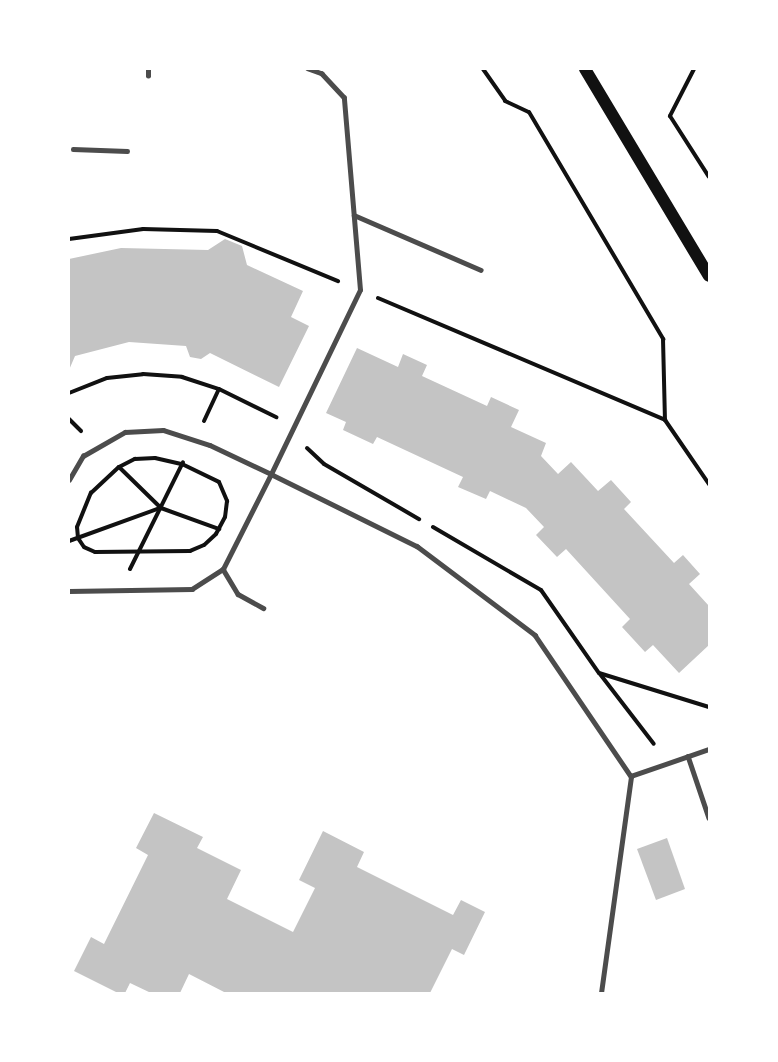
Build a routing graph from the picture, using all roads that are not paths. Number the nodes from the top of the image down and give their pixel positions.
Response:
1 (148, 69) edge
2 (308, 69) edge
3 (585, 69) edge
4 (148, 76) dead end
5 (73, 149) dead end
6 (127, 151) dead end
7 (354, 215) junction
8 (481, 270) dead end
9 (709, 276) edge
10 (271, 474) junction
11 (69, 480) edge
12 (223, 569) junction
13 (69, 591) edge
14 (263, 608) dead end
15 (709, 749) edge
16 (688, 756) junction
17 (632, 776) junction
18 (709, 818) edge
19 (601, 993) edge

1 - 4 lane
2 - 7 lane
3 - 9 main road
5 - 6 lane
7 - 8 lane
7 - 10 lane
10 - 11 lane
10 - 12 lane
10 - 17 lane
12 - 13 lane
12 - 14 lane
15 - 16 lane
16 - 17 lane
16 - 18 lane
17 - 19 lane

